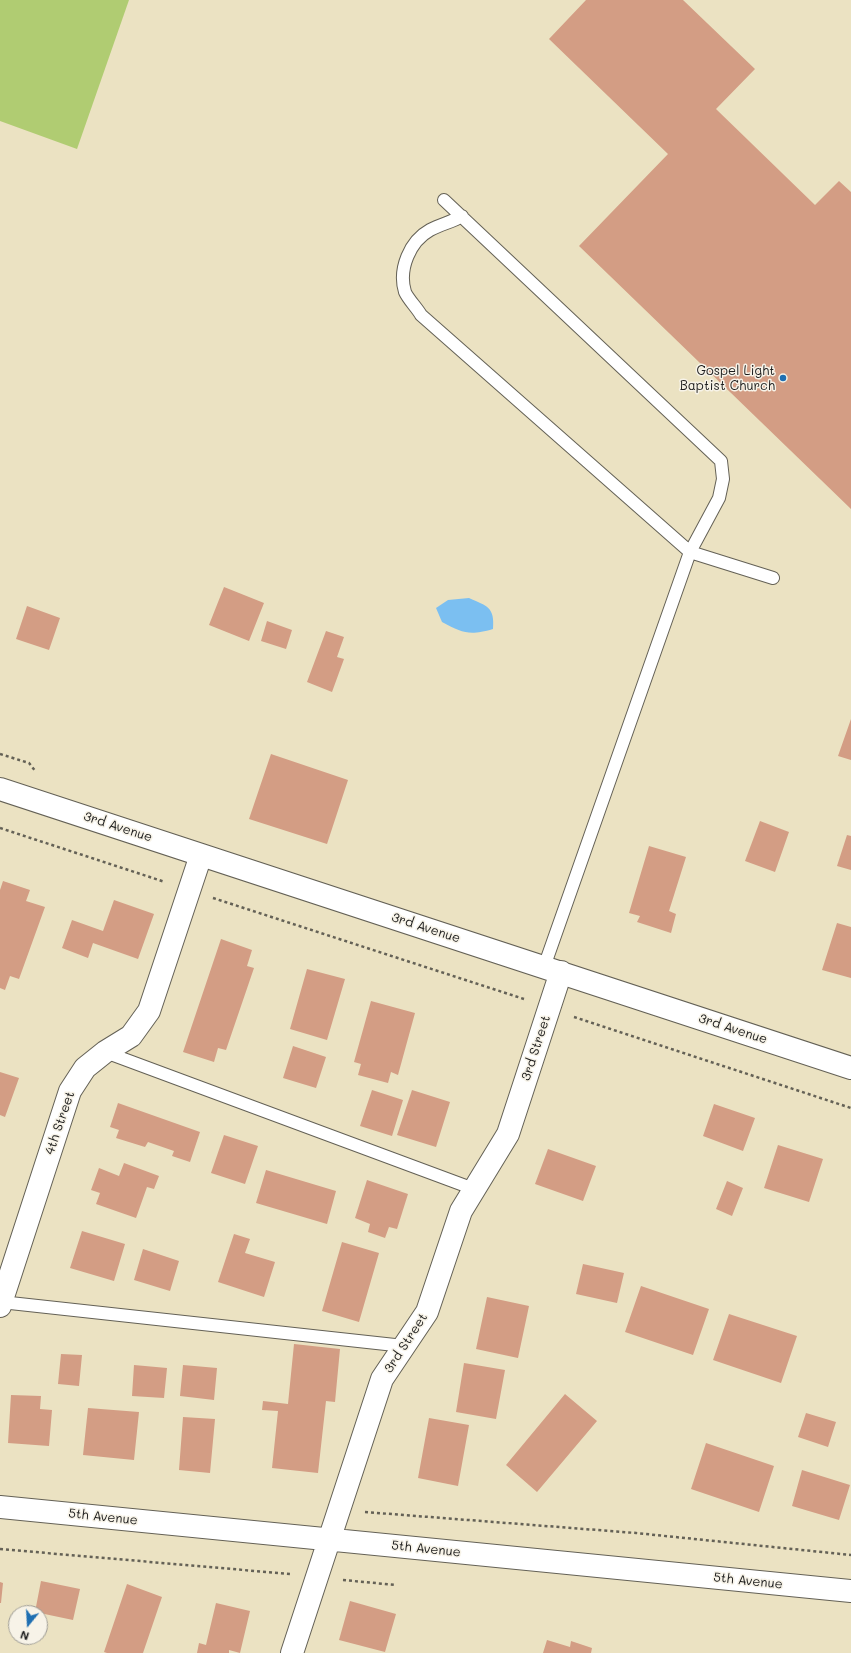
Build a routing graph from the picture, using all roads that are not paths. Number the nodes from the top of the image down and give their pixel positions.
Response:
1 (444, 200) dead end
2 (462, 216) junction
3 (690, 552) junction
4 (773, 578) dead end
5 (0, 789) edge
6 (201, 855) junction
7 (553, 970) junction
8 (105, 1052) junction
9 (851, 1068) edge
10 (474, 1189) junction
11 (1, 1304) edge
12 (404, 1346) junction
13 (0, 1507) edge
14 (329, 1539) junction
15 (851, 1591) edge
16 (292, 1653) edge

1 - 2 lane
2 - 3 lane
2 - 3 lane
3 - 4 lane
3 - 7 lane
5 - 6 street, 3rd Avenue
6 - 7 street, 3rd Avenue
6 - 8 street, 4th Street
7 - 9 street, 3rd Avenue
7 - 10 street, 3rd Street
8 - 10 lane
8 - 11 street, 4th Street
10 - 12 street, 3rd Street
11 - 12 lane
12 - 14 street, 3rd Street
13 - 14 street, 5th Avenue
14 - 15 street, 5th Avenue
14 - 16 street, 3rd Street

